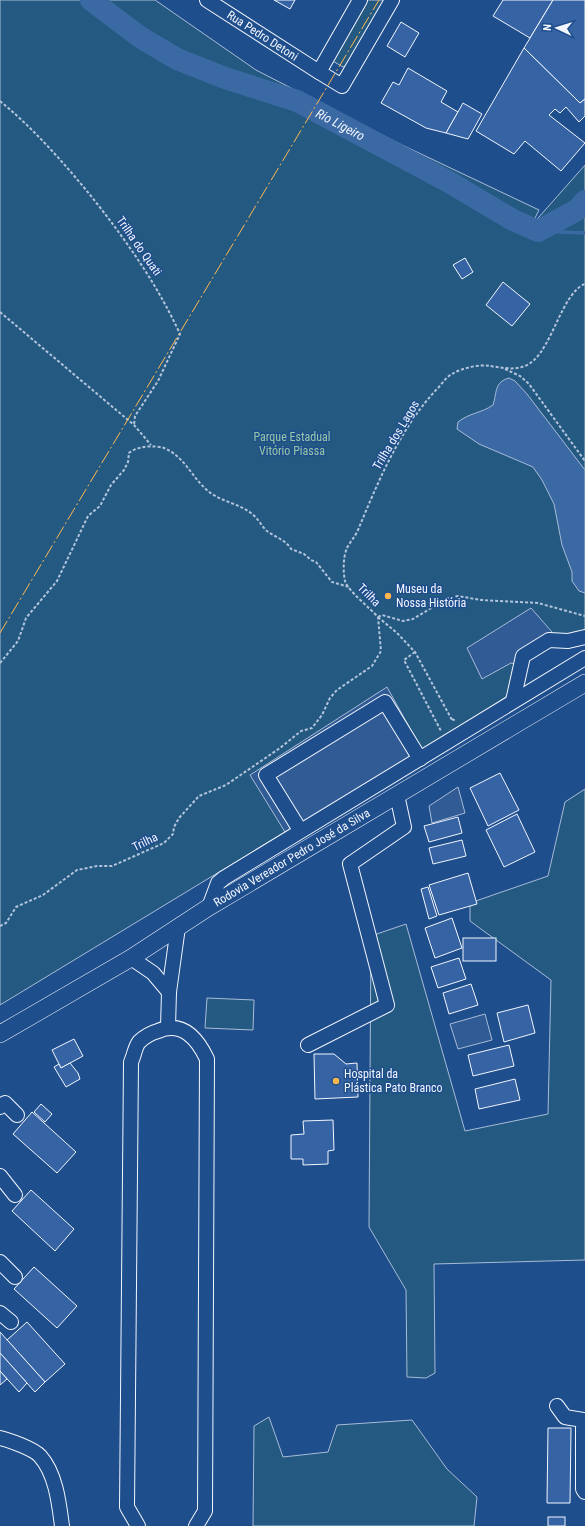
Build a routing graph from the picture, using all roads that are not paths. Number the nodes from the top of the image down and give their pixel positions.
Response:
1 (207, 0) edge
2 (360, 0) edge
3 (392, 0) edge
4 (318, 72) junction
5 (585, 637) edge
6 (585, 658) edge
7 (585, 683) edge
8 (513, 701) junction
9 (420, 759) junction
10 (396, 795) junction
11 (300, 830) junction
12 (210, 907) junction
13 (178, 927) junction
14 (131, 958) junction
15 (169, 992) junction
16 (168, 1027) junction
17 (0, 1034) edge
18 (308, 1045) dead end
19 (0, 1107) edge
20 (17, 1115) dead end
21 (0, 1176) edge
22 (15, 1195) dead end
23 (0, 1262) edge
24 (15, 1277) dead end
25 (0, 1313) edge
26 (11, 1322) dead end
27 (557, 1406) dead end
28 (0, 1438) edge
29 (585, 1492) edge
30 (62, 1526) edge
31 (138, 1526) edge
32 (196, 1526) edge

1 - 4 street, Rua Pedro Detoni
2 - 4 street
3 - 4 street, Rua Pedro Detoni
5 - 8 street
6 - 8 street
7 - 10 main road, Rodovia Vereador Pedro José da Silva
8 - 9 street
9 - 11 street
9 - 11 street
10 - 12 main road, Rodovia Vereador Pedro José da Silva
10 - 18 street
11 - 12 street
12 - 13 main road, Rodovia Vereador Pedro José da Silva
13 - 14 main road, Rodovia Vereador Pedro José da Silva
13 - 15 street
14 - 15 street
14 - 17 main road, Rodovia Vereador Pedro José da Silva
15 - 16 street
16 - 31 street
16 - 32 street
19 - 20 street
21 - 22 street
23 - 24 street
25 - 26 street
27 - 29 street
28 - 30 street

